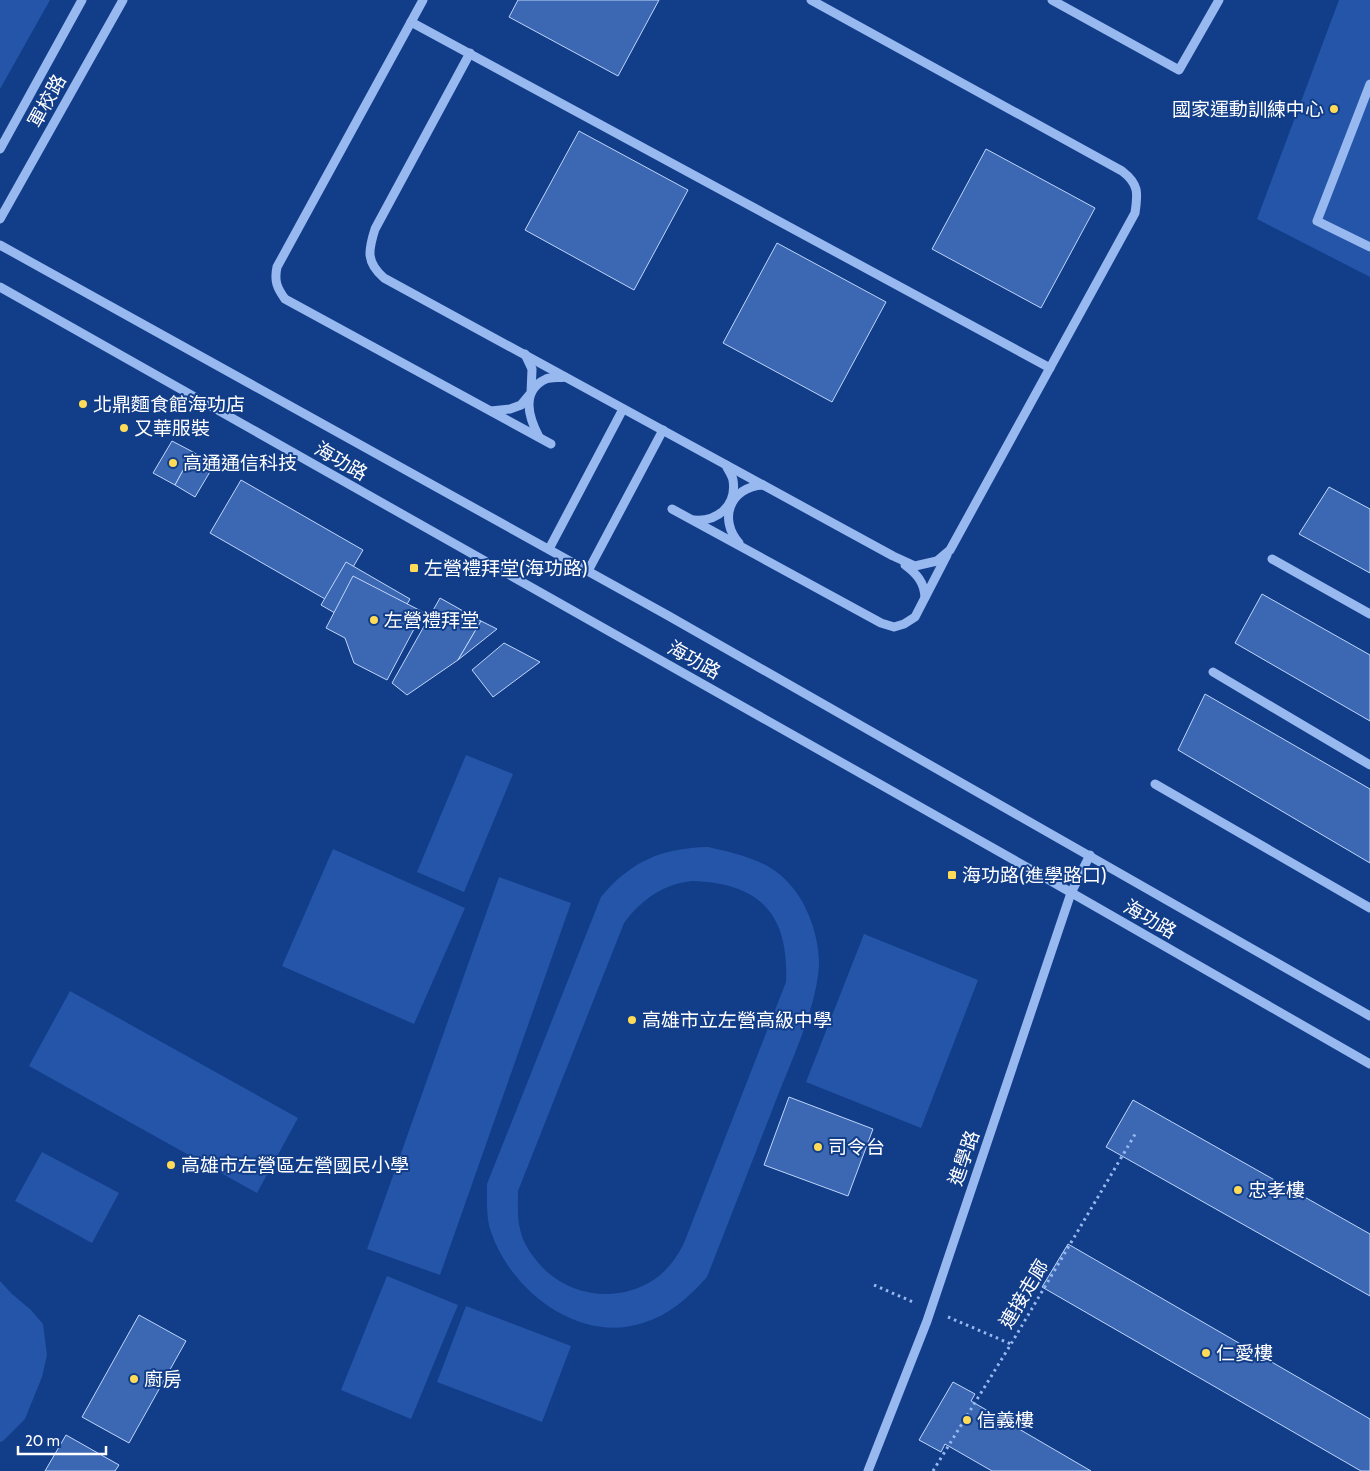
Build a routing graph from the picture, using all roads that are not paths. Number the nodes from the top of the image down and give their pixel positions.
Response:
1 (82, 0) edge
2 (123, 0) edge
3 (423, 0) edge
4 (812, 0) edge
5 (1052, 0) edge
6 (1219, 0) edge
7 (411, 22) junction
8 (470, 53) junction
9 (1370, 84) edge
10 (0, 149) edge
11 (0, 219) edge
12 (0, 245) edge
13 (1370, 248) edge
14 (0, 287) edge
15 (524, 354) junction
16 (1050, 368) junction
17 (566, 377) junction
18 (531, 393) junction
19 (623, 408) junction
20 (491, 411) junction
21 (663, 430) junction
22 (539, 437) junction
23 (550, 444) dead end
24 (726, 465) junction
25 (763, 485) junction
26 (731, 502) junction
27 (672, 509) dead end
28 (694, 520) junction
29 (742, 547) junction
30 (549, 549) junction
31 (950, 550) junction
32 (893, 556) junction
33 (1272, 559) dead end
34 (588, 571) junction
35 (925, 598) junction
36 (1370, 614) edge
37 (1213, 672) dead end
38 (1370, 765) edge
39 (1155, 784) dead end
40 (1090, 856) junction
41 (1071, 893) junction
42 (1370, 908) edge
43 (1370, 1016) edge
44 (1370, 1064) edge
45 (868, 1471) edge

1 - 10 street, 軍校路
2 - 11 street, 軍校路
3 - 7 street
4 - 16 street
5 - 6 street
7 - 8 street
7 - 20 street
8 - 15 street
8 - 16 street
9 - 13 street
12 - 30 street, 海功路
14 - 41 street, 海功路
15 - 17 street
15 - 18 street
16 - 31 street
17 - 18 street
17 - 19 street
18 - 20 street
18 - 22 street
19 - 21 street
19 - 30 street
20 - 22 street
21 - 24 street
21 - 34 street
22 - 23 street
24 - 25 street
24 - 26 street
25 - 26 street
25 - 32 street
26 - 28 street
26 - 29 street
27 - 28 street
28 - 29 street
29 - 35 street
30 - 34 street, 海功路
31 - 32 street
31 - 35 street
32 - 35 street
33 - 36 street
34 - 40 street, 海功路
37 - 38 street
39 - 42 street
40 - 41 street, 進學路
40 - 43 street, 海功路
41 - 44 street, 海功路
41 - 45 street, 進學路

